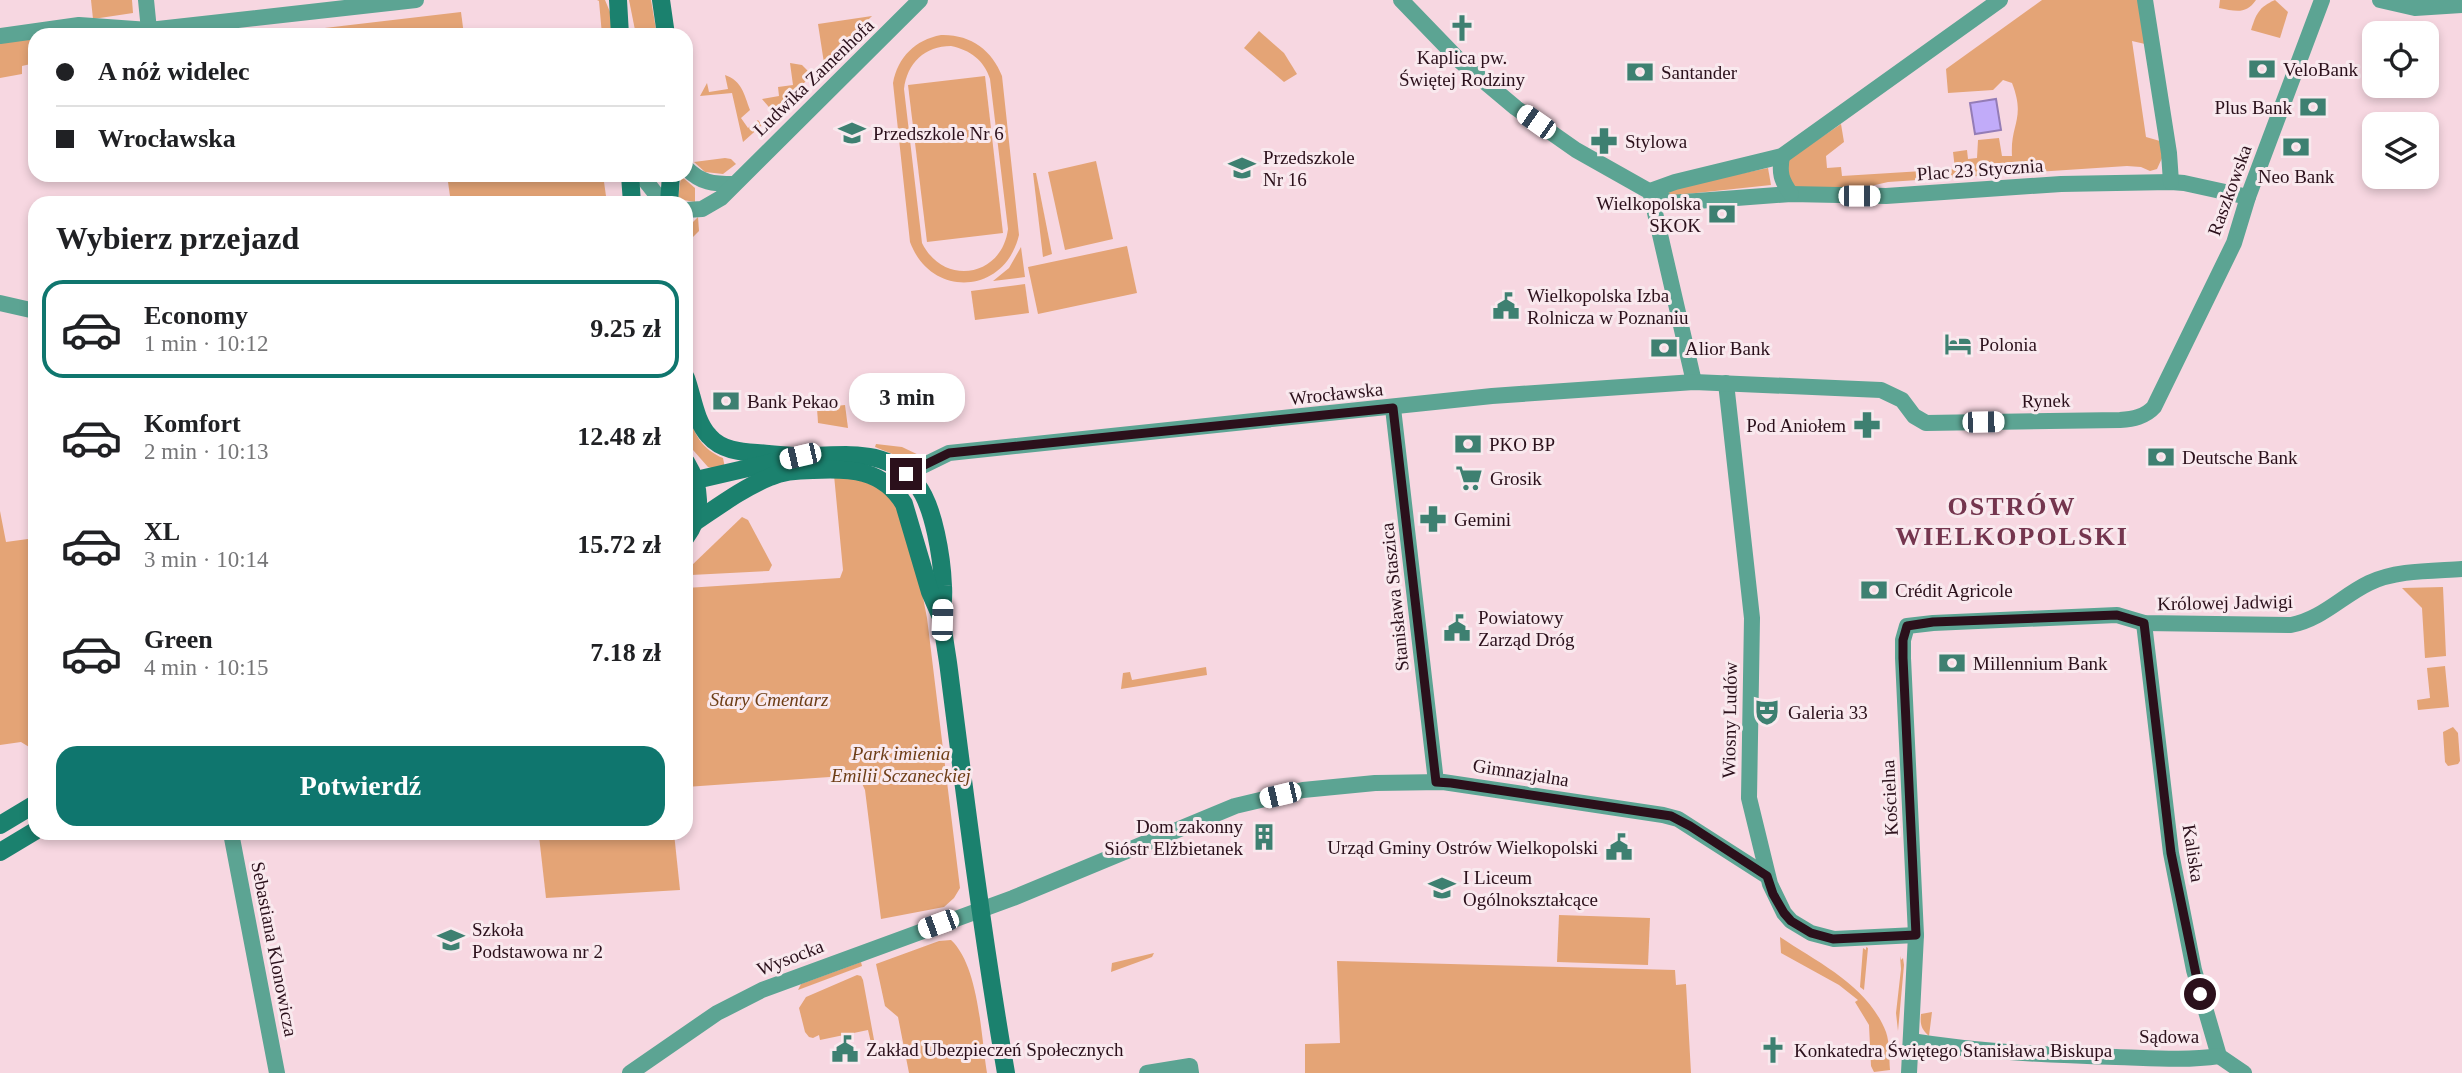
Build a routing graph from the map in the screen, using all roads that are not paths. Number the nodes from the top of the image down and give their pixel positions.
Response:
1 (146, 0) edge
2 (416, 0) edge
3 (618, 0) edge
4 (662, 0) edge
5 (920, 0) edge
6 (1401, 0) edge
7 (2000, 0) edge
8 (2145, 0) edge
9 (2322, 0) edge
10 (2379, 0) edge
11 (2462, 5) edge
12 (57, 28) edge
13 (121, 28) edge
14 (149, 28) edge
15 (167, 28) edge
16 (620, 28) edge
17 (665, 28) edge
18 (28, 32) edge
19 (0, 36) edge
20 (1782, 156) junction
21 (693, 175) edge
22 (646, 182) edge
23 (2171, 182) junction
24 (734, 184) junction
25 (1650, 191) junction
26 (1791, 194) junction
27 (658, 196) edge
28 (2248, 197) junction
29 (693, 209) edge
30 (0, 303) edge
31 (28, 309) edge
32 (1693, 382) junction
33 (1726, 383) junction
34 (2163, 389) joint
35 (1887, 391) joint
36 (693, 399) edge
37 (1393, 408) junction
38 (800, 456) junction
39 (906, 474) junction
40 (693, 475) edge
41 (696, 480) junction
42 (693, 519) edge
43 (693, 528) edge
44 (2462, 569) edge
45 (942, 620) junction
46 (2144, 623) junction
47 (1436, 782) junction
48 (28, 808) edge
49 (0, 825) edge
50 (28, 835) edge
51 (232, 840) edge
52 (0, 852) edge
53 (1767, 876) junction
54 (979, 909) junction
55 (1916, 935) junction
56 (1911, 1041) junction
57 (2219, 1056) junction
58 (277, 1073) edge
59 (630, 1073) edge
60 (1006, 1073) edge
61 (1147, 1073) edge
62 (1191, 1073) edge
63 (1909, 1073) edge
64 (2244, 1073) edge

1 - 14 street
2 - 15 street
3 - 16 street
4 - 17 street
5 - 24 street, Ludwika Zamenhofa
6 - 25 street, Plac 23 Stycznia
7 - 20 street
8 - 23 street
9 - 28 street, Raszkowska
10 - 11 street
12 - 13 street
18 - 19 street
20 - 25 street
20 - 26 street
21 - 24 street
22 - 27 street
23 - 26 street, Plac 23 Stycznia
23 - 28 street, Plac 23 Stycznia
24 - 29 street, Ludwika Zamenhofa
25 - 26 street, Plac 23 Stycznia
25 - 32 street
28 - 34 street, Raszkowska
30 - 31 street
32 - 33 street, Wrocławska
32 - 37 street, Wrocławska
33 - 35 street, Wrocławska
33 - 53 street, Wiosny Ludów
34 - 35 street, Rynek
36 - 38 street
37 - 39 street, Wrocławska
37 - 47 street, Stanisława Staszica
38 - 39 street
38 - 41 street
39 - 45 street
40 - 41 street
41 - 42 street
43 - 45 street
44 - 46 street, Królowej Jadwigi
45 - 54 street
46 - 55 street, Kościelna
46 - 57 street, Kaliska
47 - 53 street, Gimnazjalna
47 - 54 street, Gimnazjalna
48 - 49 street
50 - 52 street
51 - 58 street, Sebastiana Klonowicza
53 - 55 street, Wiosny Ludów
54 - 59 street, Wysocka
54 - 60 street
55 - 56 street, Kościelna
56 - 57 street, Sądowa
56 - 63 street, Kościelna
57 - 64 street
61 - 62 street

